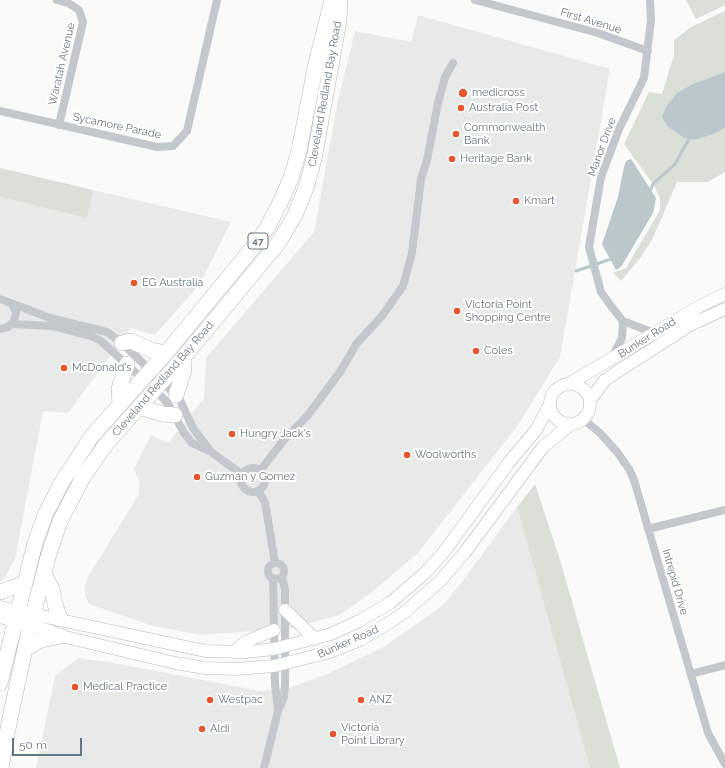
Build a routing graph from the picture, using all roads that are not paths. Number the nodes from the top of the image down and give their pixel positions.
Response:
1 (57, 0) edge
2 (217, 0) edge
3 (332, 0) edge
4 (340, 0) edge
5 (650, 0) edge
6 (479, 1) edge
7 (648, 51) junction
8 (453, 63) dead end
9 (0, 111) edge
10 (59, 125) junction
11 (725, 294) edge
12 (0, 299) edge
13 (12, 304) junction
14 (725, 309) edge
15 (623, 321) junction
16 (12, 324) junction
17 (0, 329) edge
18 (654, 333) junction
19 (122, 343) junction
20 (166, 353) junction
21 (183, 358) junction
22 (609, 362) junction
23 (127, 364) junction
24 (146, 374) junction
25 (570, 383) junction
26 (158, 385) junction
27 (176, 395) junction
28 (590, 400) junction
29 (120, 403) junction
30 (550, 404) junction
31 (139, 407) junction
32 (175, 415) junction
33 (583, 419) junction
34 (571, 424) junction
35 (211, 452) junction
36 (260, 471) junction
37 (243, 475) junction
38 (258, 491) junction
39 (725, 510) edge
40 (648, 529) junction
41 (275, 563) junction
42 (44, 574) junction
43 (282, 577) junction
44 (273, 578) junction
45 (25, 583) junction
46 (0, 592) edge
47 (0, 606) edge
48 (285, 610) junction
49 (17, 616) junction
50 (0, 617) edge
51 (60, 619) junction
52 (32, 620) junction
53 (274, 630) junction
54 (61, 636) junction
55 (316, 640) junction
56 (279, 648) junction
57 (25, 649) junction
58 (234, 652) junction
59 (725, 665) edge
60 (280, 666) junction
61 (691, 674) junction
62 (0, 683) edge
63 (725, 764) edge
64 (1, 768) edge
65 (264, 768) edge

1 - 10 street, Waratah Avenue
2 - 10 street, Sycamore Parade
3 - 20 highway, Cleveland Redland Bay Road / 47
4 - 21 highway, Cleveland Redland Bay Road / 47
5 - 7 street, Manor Drive
6 - 7 street, First Avenue
7 - 15 street, Manor Drive
8 - 36 street
9 - 10 street, Sycamore Parade
11 - 18 main road, Bunker Road
12 - 13 street
13 - 16 street
13 - 19 street
14 - 28 main road, Bunker Road
15 - 18 street
15 - 22 street
16 - 17 street
16 - 23 street
18 - 22 main road, Bunker Road
19 - 20 highway
19 - 24 street
20 - 24 highway, Cleveland Redland Bay Road / 47
21 - 26 highway, Cleveland Redland Bay Road / 47
21 - 27 highway
22 - 25 main road, Bunker Road
23 - 24 street
23 - 29 highway
24 - 26 street
24 - 26 street
24 - 29 highway, Cleveland Redland Bay Road / 47
25 - 28 main road
25 - 30 main road
26 - 27 street
26 - 31 highway, Cleveland Redland Bay Road / 47
26 - 32 street
27 - 35 street
28 - 33 main road
29 - 45 highway, Cleveland Redland Bay Road / 47
30 - 34 main road
30 - 55 main road, Bunker Road
31 - 32 highway
31 - 42 highway, Cleveland Redland Bay Road / 47
32 - 35 street
33 - 34 main road
33 - 40 street, Intrepid Drive
34 - 60 main road, Bunker Road
35 - 37 street
36 - 37 street
36 - 38 street
37 - 38 street
38 - 41 street
39 - 40 street
40 - 61 street, Intrepid Drive
41 - 43 street
41 - 44 street
42 - 51 highway
42 - 52 highway, Cleveland Redland Bay Road / 47
43 - 44 street
43 - 48 street
44 - 53 street
45 - 46 highway
45 - 49 highway, Cleveland Redland Bay Road / 47
47 - 49 main road
48 - 55 main road
48 - 56 street
49 - 50 main road
49 - 52 main road
49 - 62 highway, Cleveland Redland Bay Road / 47
51 - 52 main road, Bunker Road
51 - 58 main road, Bunker Road
52 - 54 main road, Bunker Road
52 - 57 highway, Cleveland Redland Bay Road
53 - 56 street
53 - 58 main road
54 - 57 highway
54 - 60 main road, Bunker Road
55 - 56 main road, Bunker Road
56 - 58 main road, Bunker Road
56 - 60 street
57 - 64 highway, Cleveland Redland Bay Road
59 - 61 street
60 - 65 street
61 - 63 street, Intrepid Drive

